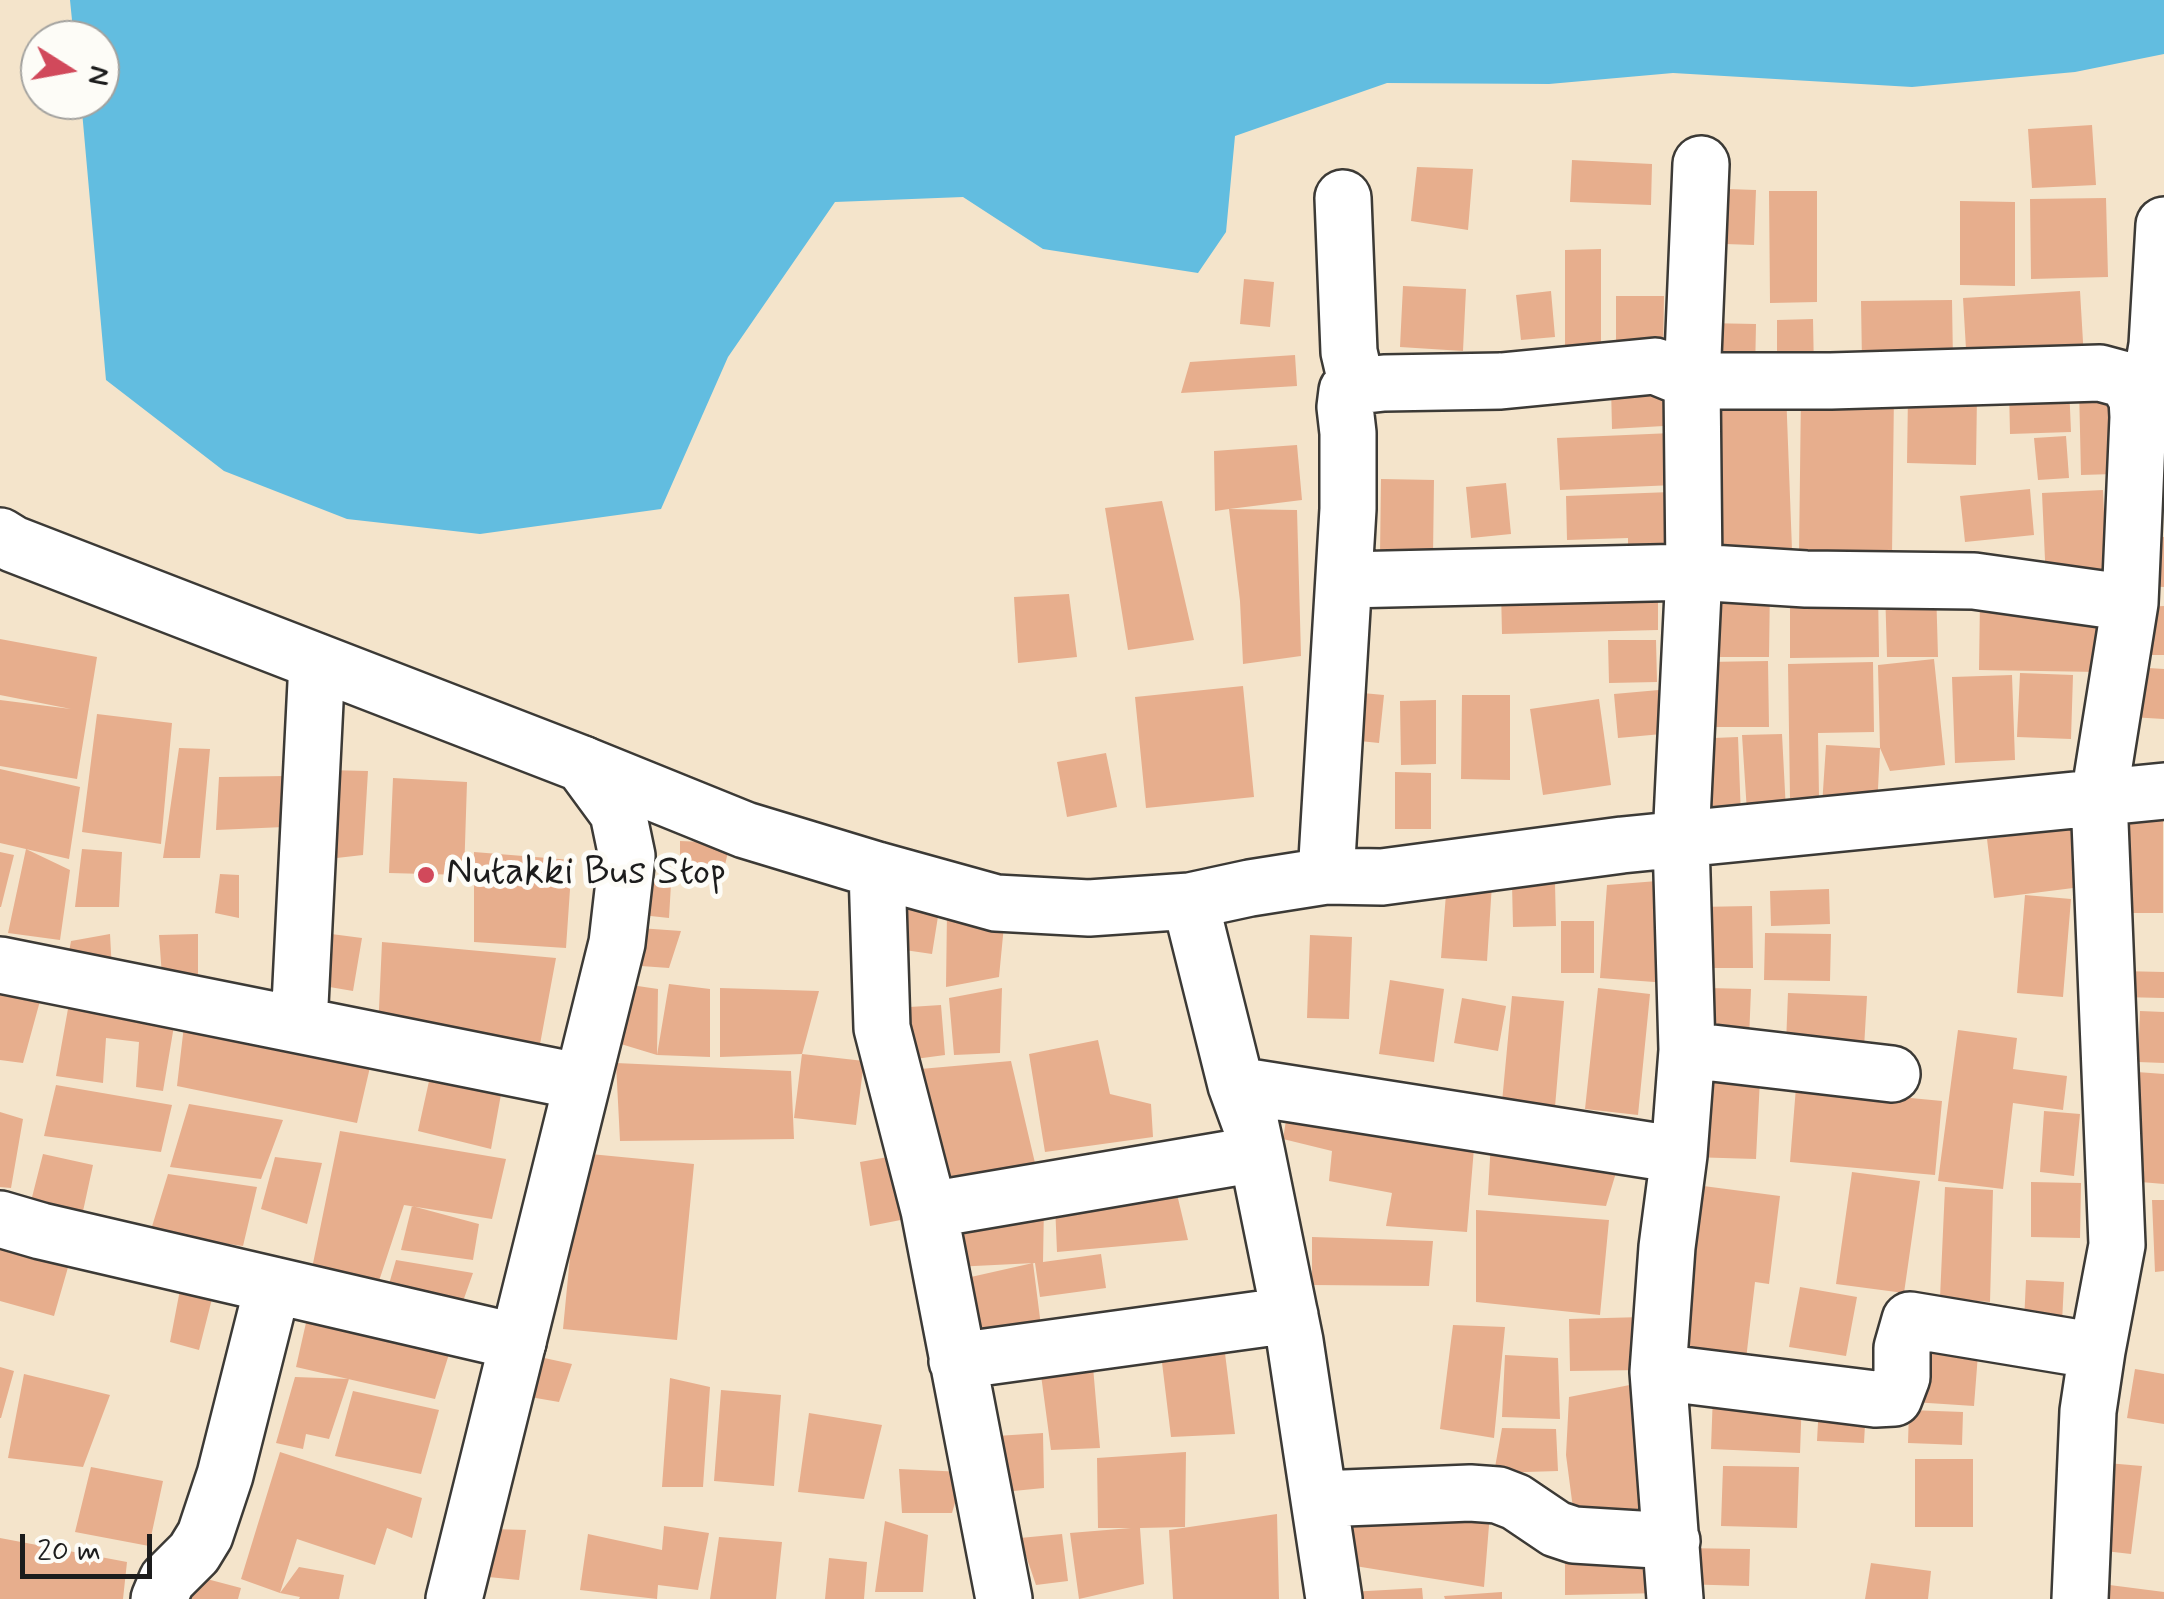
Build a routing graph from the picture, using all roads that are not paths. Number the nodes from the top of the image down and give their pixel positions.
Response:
1 (1702, 164) dead end
2 (1343, 198) dead end
3 (2164, 225) edge
4 (1692, 381) junction
5 (1357, 386) junction
6 (2137, 398) junction
7 (0, 536) edge
8 (1694, 572) junction
9 (1345, 580) junction
10 (2130, 602) junction
11 (317, 662) junction
12 (582, 764) junction
13 (2164, 791) edge
14 (2098, 796) junction
15 (1681, 840) junction
16 (876, 870) junction
17 (1326, 876) junction
18 (1190, 901) junction
19 (0, 965) edge
20 (299, 1025) junction
21 (1687, 1050) junction
22 (1892, 1074) dead end
23 (582, 1082) junction
24 (1236, 1085) junction
25 (1257, 1154) junction
26 (1680, 1155) junction
27 (929, 1210) junction
28 (0, 1219) edge
29 (273, 1285) junction
30 (1290, 1316) junction
31 (518, 1342) junction
32 (2097, 1351) junction
33 (957, 1361) junction
34 (1658, 1372) junction
35 (1320, 1499) junction
36 (1672, 1540) junction
37 (463, 1598) edge
38 (159, 1599) edge
39 (1004, 1599) edge
40 (1334, 1599) edge
41 (1675, 1599) edge
42 (2080, 1599) edge

1 - 4 street
2 - 5 street
3 - 6 street
4 - 5 street
4 - 6 street
4 - 8 street
5 - 9 street
6 - 10 street
7 - 11 street
8 - 9 street
8 - 10 street
8 - 15 street
9 - 17 street
10 - 14 street
11 - 12 street
11 - 20 street
12 - 16 street
12 - 23 street
13 - 14 street
14 - 15 street
14 - 32 street
15 - 17 street
15 - 21 street
16 - 18 street
16 - 27 street
17 - 18 street
18 - 24 street
19 - 20 street
20 - 23 street
21 - 22 street
21 - 26 street
23 - 31 street
24 - 25 street
24 - 26 street
25 - 27 street
25 - 30 street
26 - 34 street
27 - 33 street
28 - 29 street
29 - 31 street
29 - 38 street
30 - 33 street
30 - 35 street
31 - 37 street
32 - 34 street
32 - 42 street
33 - 39 street
34 - 36 street
35 - 36 street
35 - 40 street
36 - 41 street

